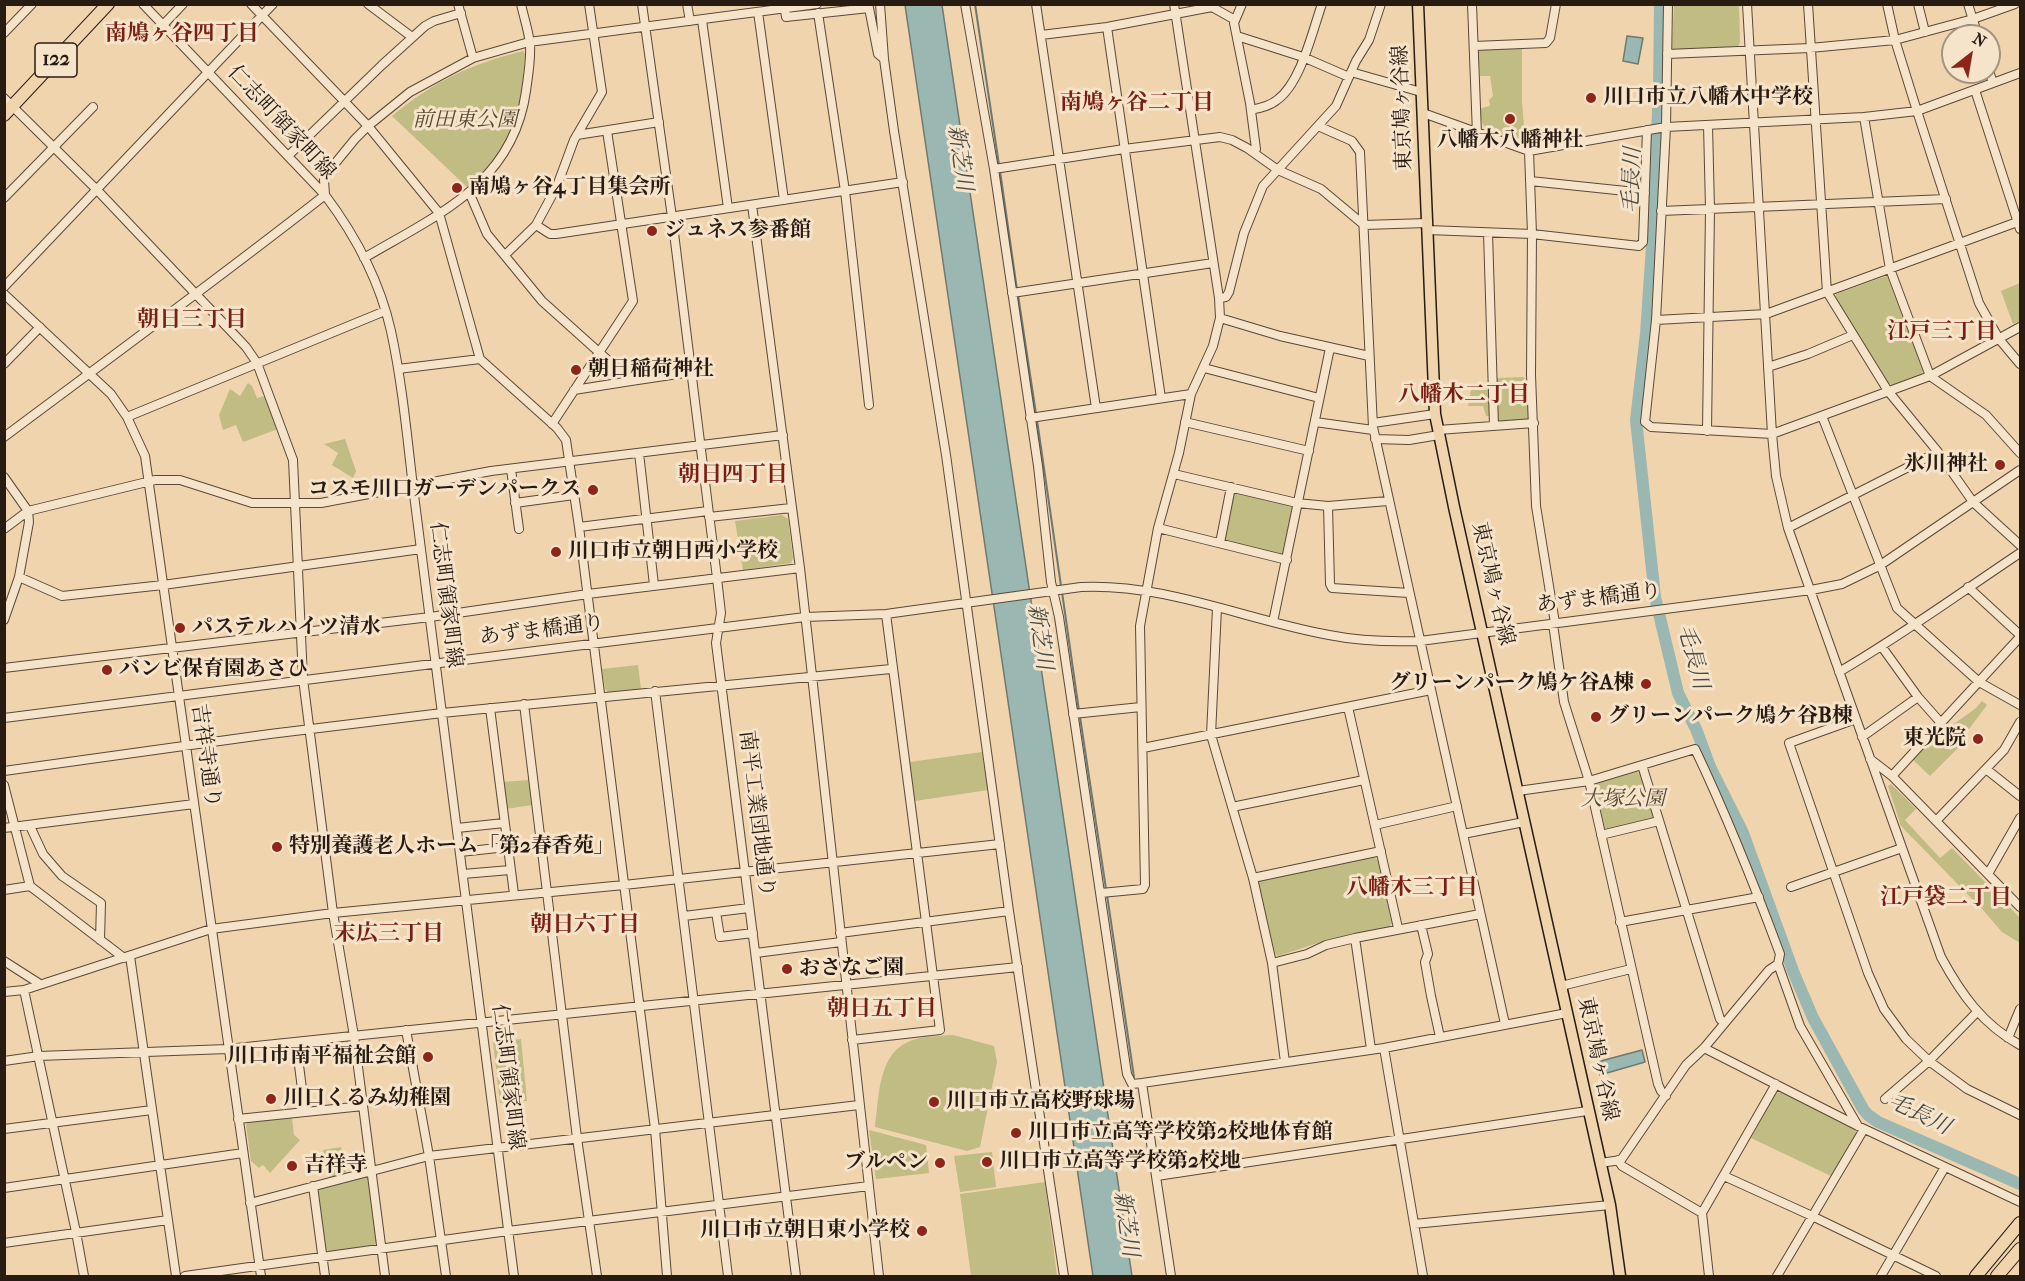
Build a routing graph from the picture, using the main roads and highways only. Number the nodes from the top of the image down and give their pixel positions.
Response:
1 (98, 4) edge
2 (108, 4) edge
3 (1418, 4) edge
4 (8, 102) edge
5 (4, 115) edge
6 (2020, 1215) edge
7 (2020, 1223) edge
8 (2020, 1249) edge
9 (2020, 1256) edge
10 (1620, 1276) edge
11 (1970, 1276) edge
12 (1976, 1276) edge
13 (1997, 1276) edge
14 (2003, 1276) edge

1 - 4 highway, 122
2 - 4 highway, 122
3 - 10 main road, 東京鳩ヶ谷線
4 - 5 highway, 122
6 - 11 main road
7 - 12 highway
8 - 13 highway
9 - 14 main road

